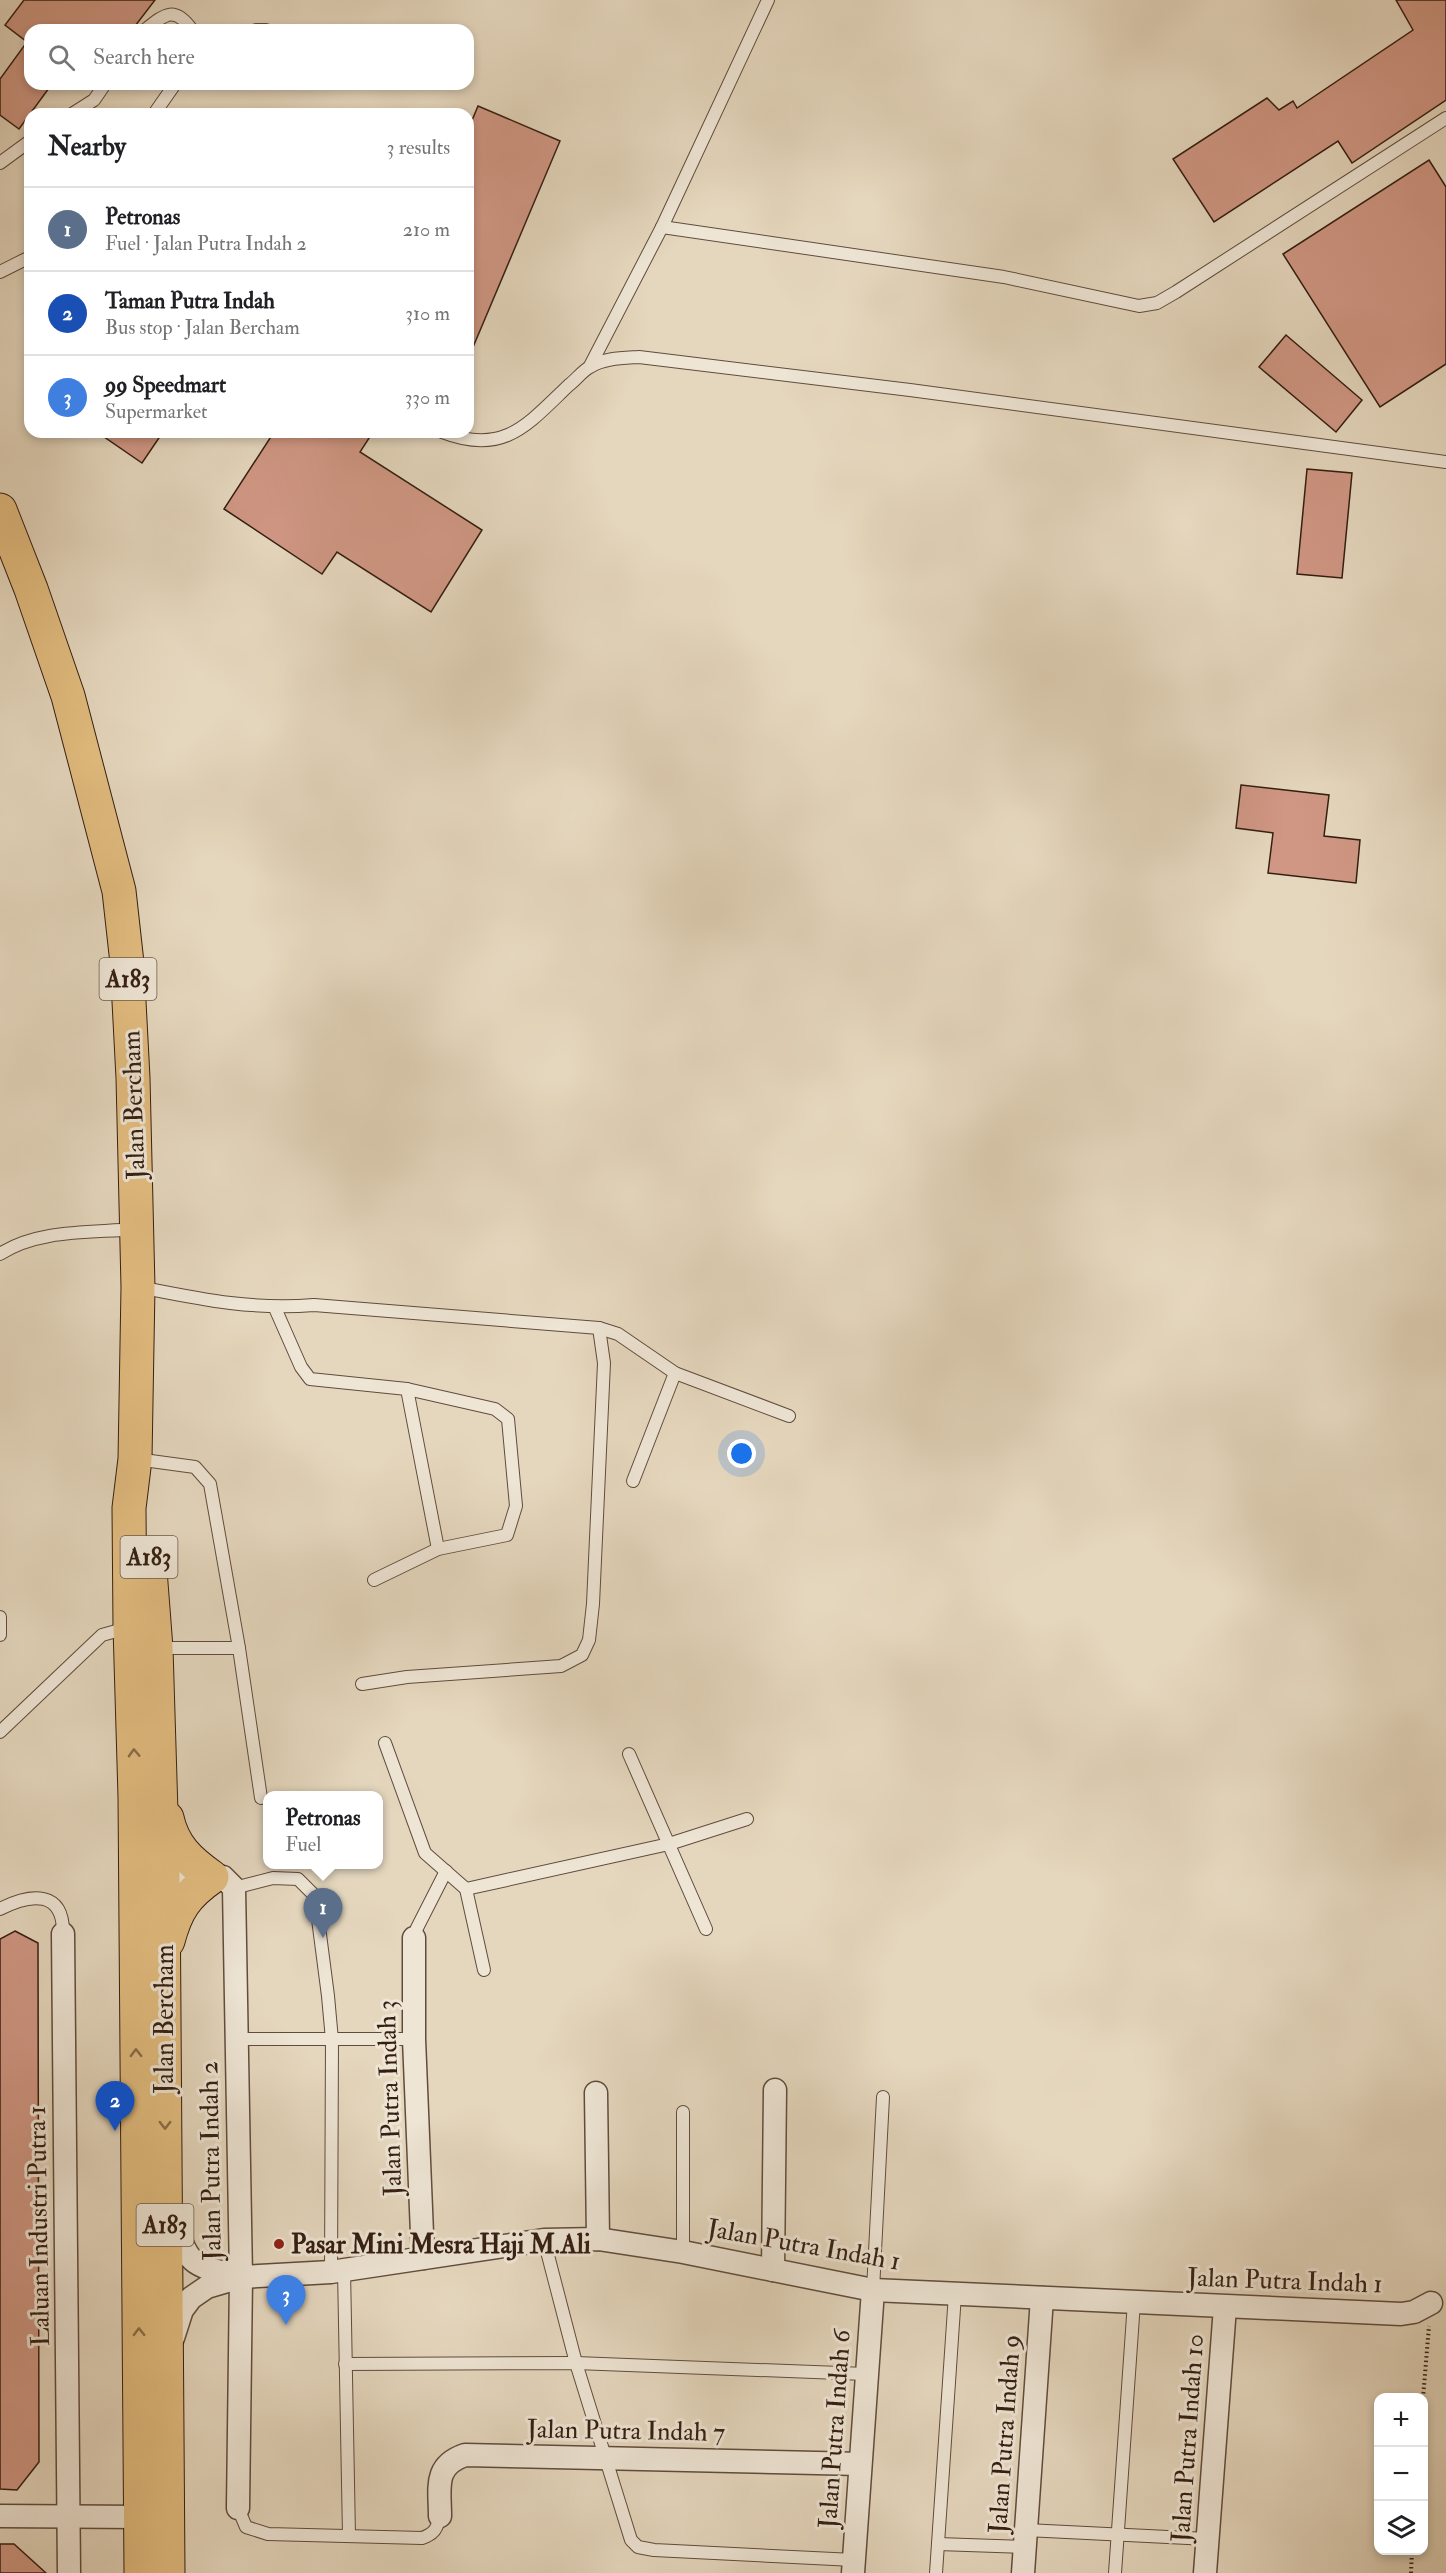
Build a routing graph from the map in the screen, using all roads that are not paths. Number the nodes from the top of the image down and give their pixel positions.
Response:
1 (768, 0) edge
2 (153, 24) edge
3 (188, 24) edge
4 (101, 90) edge
5 (171, 90) edge
6 (81, 108) edge
7 (158, 108) edge
8 (1446, 118) edge
9 (24, 145) edge
10 (0, 163) edge
11 (662, 227) junction
12 (24, 260) edge
13 (0, 272) edge
14 (590, 366) junction
15 (457, 438) edge
16 (1446, 462) edge
17 (0, 510) edge
18 (136, 1229) junction
19 (0, 1254) edge
20 (138, 1287) junction
21 (275, 1308) junction
22 (599, 1328) junction
23 (675, 1373) junction
24 (407, 1389) junction
25 (789, 1416) dead end
26 (134, 1463) junction
27 (633, 1481) dead end
28 (438, 1549) junction
29 (374, 1580) dead end
30 (0, 1617) edge
31 (147, 1634) junction
32 (0, 1635) edge
33 (239, 1648) junction
34 (362, 1684) dead end
35 (0, 1732) edge
36 (385, 1743) dead end
37 (629, 1754) dead end
38 (148, 1796) junction
39 (261, 1798) dead end
40 (747, 1819) dead end
41 (669, 1844) junction
42 (446, 1871) junction
43 (163, 1878) junction
44 (223, 1882) junction
45 (466, 1889) junction
46 (0, 1909) edge
47 (706, 1929) dead end
48 (63, 1934) joint
49 (414, 1938) joint
50 (149, 1959) junction
51 (484, 1970) dead end
52 (236, 2039) junction
53 (414, 2039) junction
54 (332, 2040) junction
55 (775, 2090) dead end
56 (596, 2093) dead end
57 (883, 2097) dead end
58 (683, 2112) dead end
59 (165, 2174) junction
60 (598, 2239) junction
61 (543, 2240) junction
62 (683, 2252) junction
63 (423, 2258) junction
64 (773, 2270) junction
65 (338, 2271) junction
66 (241, 2277) junction
67 (873, 2290) junction
68 (955, 2294) junction
69 (1042, 2298) junction
70 (1134, 2302) junction
71 (1431, 2303) road end
72 (1225, 2307) junction
73 (166, 2357) junction
74 (576, 2363) junction
75 (345, 2364) junction
76 (866, 2374) junction
77 (604, 2458) junction
78 (860, 2464) junction
79 (238, 2508) joint
80 (0, 2516) edge
81 (440, 2516) joint
82 (141, 2517) junction
83 (69, 2518) junction
84 (1117, 2533) junction
85 (349, 2535) junction
86 (1025, 2539) junction
87 (1208, 2539) junction
88 (938, 2544) junction
89 (853, 2566) edge
90 (69, 2573) edge
91 (141, 2573) edge
92 (161, 2573) edge
93 (168, 2573) edge
94 (936, 2573) edge
95 (1023, 2573) edge
96 (1115, 2573) edge
97 (1205, 2573) edge

1 - 11 lane
2 - 3 lane
4 - 6 lane
5 - 7 lane
8 - 11 lane
9 - 10 lane
11 - 14 lane
12 - 13 lane
14 - 15 lane
14 - 16 lane
17 - 18 main road, Jalan Bercham / A183
18 - 19 lane
18 - 20 main road, Jalan Bercham / A183
20 - 21 lane
20 - 26 main road, Jalan Bercham / A183
21 - 22 lane
21 - 24 lane
22 - 23 lane
22 - 34 lane
23 - 25 lane
23 - 27 lane
24 - 28 lane
24 - 28 lane
26 - 31 main road, Jalan Bercham / A183
26 - 33 lane
28 - 29 lane
30 - 32 lane
31 - 33 lane
31 - 35 lane
31 - 38 main road, Jalan Bercham / A183
33 - 39 lane
36 - 42 lane
37 - 41 lane
38 - 43 main road, Jalan Bercham / A183
38 - 44 main road
38 - 50 main road, Jalan Bercham / A183
40 - 41 lane
41 - 45 lane
41 - 47 lane
42 - 45 lane
42 - 49 lane
43 - 44 street
43 - 50 main road
44 - 50 main road
44 - 52 street, Jalan Putra Indah 2
44 - 54 lane
45 - 51 lane
46 - 48 lane
48 - 83 street, Laluan Industri Putra 1
49 - 53 street, Jalan Putra Indah 3
50 -> 59 main road, Jalan Bercham / A183
82 -> 50 main road, Jalan Bercham / A183
52 - 54 lane
52 - 66 street, Jalan Putra Indah 2
53 - 54 lane
53 - 63 street, Jalan Putra Indah 3
54 - 65 lane
55 - 64 street
56 - 60 street
57 - 67 lane
58 - 62 lane
59 - 66 street, Jalan Putra Indah 1
59 - 73 main road, Jalan Bercham / A183
60 - 61 street, Jalan Putra Indah 1
60 - 62 street, Jalan Putra Indah 1
61 - 63 street, Jalan Putra Indah 1
61 - 74 lane
62 - 64 street, Jalan Putra Indah 1
63 - 65 street, Jalan Putra Indah 1
64 - 67 street, Jalan Putra Indah 1
65 - 66 street, Jalan Putra Indah 1
65 - 75 lane
66 - 73 street, Jalan Putra Indah 1
66 - 79 street, Jalan Putra Indah 2
67 - 68 street, Jalan Putra Indah 1
67 - 76 street, Jalan Putra Indah 6
68 - 69 street, Jalan Putra Indah 1
68 - 88 lane
69 - 70 street, Jalan Putra Indah 1
69 - 86 street, Jalan Putra Indah 9
70 - 72 street, Jalan Putra Indah 1
70 - 84 lane
71 - 72 street, Jalan Putra Indah 1
72 - 87 street, Jalan Putra Indah 10
73 - 82 street, Jalan Putra Indah 1
73 - 93 main road, Jalan Bercham / A183
74 - 75 lane
74 - 76 lane
74 - 77 lane
75 - 85 lane
76 - 78 street, Jalan Putra Indah 6
77 - 78 street, Jalan Putra Indah 7
77 - 81 street, Jalan Putra Indah 7
77 - 89 lane
78 - 89 street, Jalan Putra Indah 6
79 - 85 lane
80 - 83 street
81 - 85 lane
82 - 83 street
82 - 91 main road, Jalan Bercham / A183
82 - 92 street
83 - 90 street, Laluan Industri Putra 1
84 - 86 lane
84 - 87 lane
84 - 96 lane
86 - 88 lane
86 - 95 street, Jalan Putra Indah 9
87 - 97 street, Jalan Putra Indah 10
88 - 94 lane

